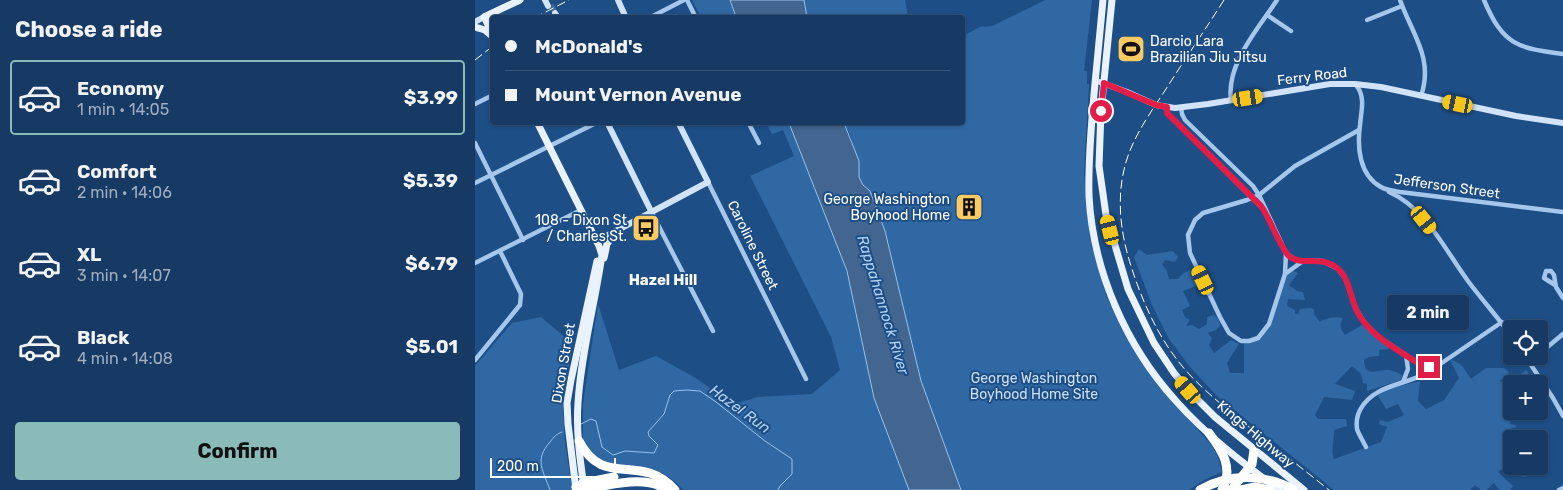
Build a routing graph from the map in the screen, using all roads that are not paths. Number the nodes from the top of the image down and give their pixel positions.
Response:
1 (520, 0) edge
2 (618, 0) edge
3 (685, 0) edge
4 (1103, 0) edge
5 (1112, 0) edge
6 (1277, 0) edge
7 (1400, 0) edge
8 (1484, 0) edge
9 (1402, 6) junction
10 (496, 14) edge
11 (625, 15) edge
12 (655, 15) edge
13 (694, 15) edge
14 (1267, 15) junction
15 (490, 16) edge
16 (484, 17) junction
17 (1367, 20) dead end
18 (475, 22) edge
19 (475, 27) edge
20 (490, 29) edge
21 (1291, 31) dead end
22 (490, 33) edge
23 (1563, 54) edge
24 (1096, 81) junction
25 (1104, 83) junction
26 (1355, 84) junction
27 (490, 96) edge
28 (1421, 96) junction
29 (1231, 100) junction
30 (475, 104) edge
31 (1167, 107) junction
32 (1181, 107) junction
33 (1563, 123) edge
34 (538, 125) edge
35 (592, 125) edge
36 (608, 125) edge
37 (680, 125) edge
38 (750, 125) edge
39 (1359, 130) junction
40 (475, 143) edge
41 (759, 143) dead end
42 (549, 147) junction
43 (491, 176) junction
44 (708, 182) junction
45 (475, 183) edge
46 (1381, 188) junction
47 (1259, 195) junction
48 (1253, 198) junction
49 (581, 210) junction
50 (1563, 212) edge
51 (652, 213) junction
52 (1266, 213) junction
53 (615, 232) junction
54 (523, 240) junction
55 (597, 241) junction
56 (500, 251) junction
57 (1286, 253) junction
58 (1305, 260) junction
59 (475, 263) edge
60 (1285, 274) junction
61 (598, 283) junction
62 (1555, 285) dead end
63 (1563, 298) edge
64 (1502, 322) joint
65 (713, 331) dead end
66 (1563, 334) edge
67 (1548, 346) edge
68 (1406, 355) junction
69 (475, 360) edge
70 (1531, 365) edge
71 (1436, 367) junction
72 (806, 379) dead end
73 (1402, 383) junction
74 (1563, 400) edge
75 (1556, 403) junction
76 (1563, 416) edge
77 (1209, 433) junction
78 (579, 441) junction
79 (1366, 447) dead end
80 (1254, 450) junction
81 (1250, 467) junction
82 (627, 474) junction
83 (581, 488) edge
84 (609, 488) edge
85 (1563, 488) edge
86 (665, 490) edge
87 (675, 490) edge
88 (1200, 490) edge
89 (1222, 490) edge
90 (1231, 490) edge
91 (1241, 490) edge
92 (1269, 490) edge
93 (1279, 490) edge
94 (1294, 490) edge
95 (1304, 490) edge
96 (1559, 490) edge

1 - 10 main road
2 - 11 main road
3 - 12 street
3 - 13 street
4 - 24 main road, Kings Highway
5 - 25 main road, Kings Highway
6 - 14 street
7 - 9 street
8 - 23 street
9 - 17 street
9 - 28 street
14 - 21 street
14 - 29 street
15 - 16 main road
16 - 18 main road
16 - 20 main road
19 - 22 main road
24 - 25 main road, Ferry Road
24 - 77 main road, Kings Highway
25 - 31 main road, Ferry Road
25 - 80 main road, Kings Highway
26 - 28 main road, Ferry Road
26 - 29 main road, Ferry Road
26 - 39 street, Jefferson Street
27 - 30 street
28 - 33 main road, Ferry Road
29 - 32 main road, Ferry Road
31 - 32 main road, Ferry Road
31 - 48 street
32 - 47 street
34 - 42 main road
35 - 42 street
36 - 51 main road
37 - 44 main road, Caroline Street
38 - 41 street
39 - 46 street, Jefferson Street
39 - 47 street
40 - 43 street
42 - 43 street
42 - 49 main road
43 - 45 street
43 - 54 street
44 - 51 main road
44 - 72 street, Caroline Street
46 - 50 street, Jefferson Street
46 - 64 street
47 - 48 street
47 - 52 street
48 - 52 street
48 - 60 street
49 - 54 street
49 - 55 main road
51 - 53 main road
51 - 65 street
52 - 57 street
53 - 55 main road
53 - 61 main road
54 - 56 street
55 - 61 main road, Dixon Street
55 - 83 main road, Dixon Street
56 - 59 street
56 - 69 street
57 - 58 street
57 - 60 street
58 - 60 street
58 - 68 street
61 - 78 main road, Dixon Street
62 - 63 street
64 - 71 street
66 - 67 street
68 - 71 street
68 - 73 street
70 - 75 street
71 - 73 street
73 - 79 street
74 - 75 street
75 - 76 street
77 - 81 main road, Kings Highway
77 - 89 highway
78 - 82 highway
78 - 83 main road, Dixon Street
80 - 81 highway
80 - 95 main road, Kings Highway
81 - 90 highway
81 - 93 main road, Kings Highway
82 - 83 highway
82 - 87 highway
83 - 84 highway
84 - 86 highway
85 - 96 street
88 - 94 highway
91 - 92 highway

